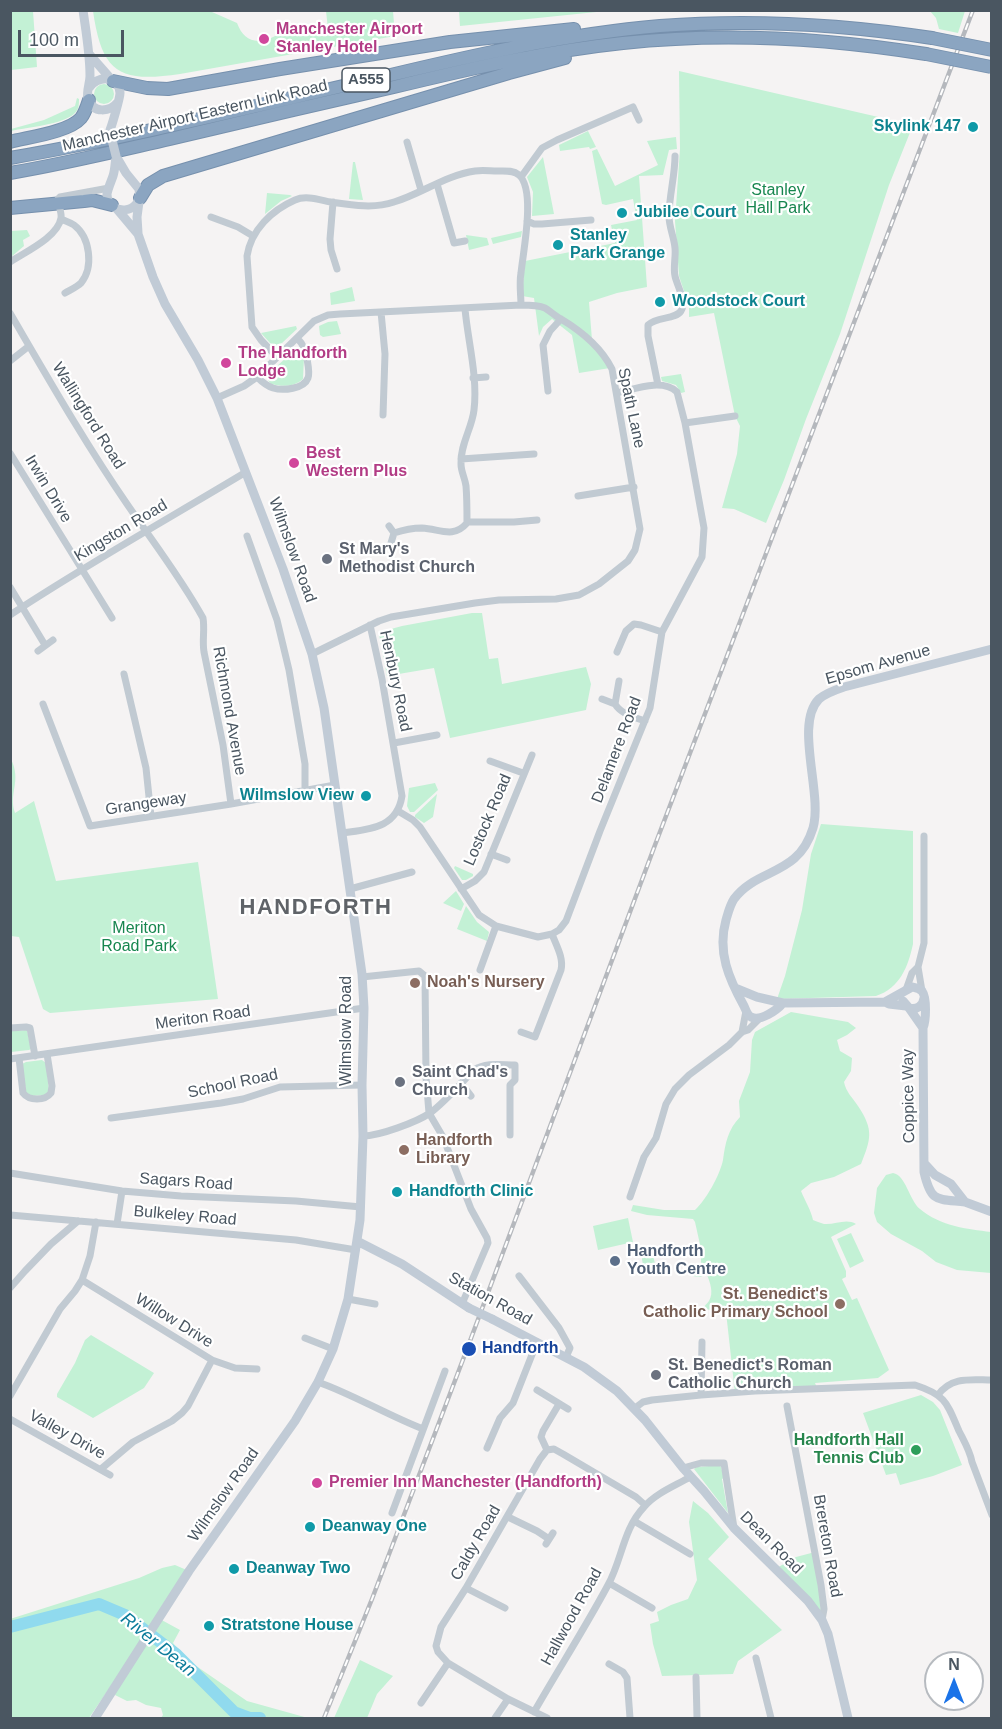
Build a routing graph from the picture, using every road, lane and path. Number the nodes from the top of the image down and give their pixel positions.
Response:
1 (83, 10) edge
2 (725, 23) junction
3 (693, 38) junction
4 (992, 50) edge
5 (89, 54) junction
6 (991, 67) edge
7 (112, 80) junction
8 (92, 99) junction
9 (118, 102) junction
10 (639, 120) dead end
11 (110, 131) junction
12 (10, 142) edge
13 (407, 142) dead end
14 (675, 156) dead end
15 (116, 157) junction
16 (10, 159) edge
17 (10, 174) edge
18 (521, 177) junction
19 (134, 181) junction
20 (437, 184) junction
21 (109, 187) junction
22 (421, 190) junction
23 (139, 199) junction
24 (333, 202) junction
25 (58, 203) junction
26 (114, 207) junction
27 (10, 208) edge
28 (211, 218) dead end
29 (61, 219) junction
30 (591, 220) dead end
31 (527, 221) junction
32 (138, 234) junction
33 (253, 236) junction
34 (465, 241) dead end
35 (10, 262) edge
36 (337, 269) dead end
37 (65, 293) dead end
38 (521, 305) junction
39 (465, 309) junction
40 (381, 312) junction
41 (10, 313) edge
42 (561, 320) junction
43 (297, 338) junction
44 (29, 346) junction
45 (277, 357) junction
46 (10, 361) edge
47 (257, 377) junction
48 (486, 377) dead end
49 (473, 378) junction
50 (658, 385) junction
51 (548, 391) dead end
52 (617, 393) junction
53 (217, 398) junction
54 (382, 415) dead end
55 (735, 416) dead end
56 (685, 423) junction
57 (10, 453) edge
58 (534, 454) dead end
59 (461, 459) junction
60 (246, 472) junction
61 (634, 487) junction
62 (578, 496) dead end
63 (537, 520) dead end
64 (467, 522) junction
65 (146, 531) junction
66 (247, 536) dead end
67 (391, 543) dead end
68 (82, 570) junction
69 (10, 588) edge
70 (22, 607) junction
71 (10, 615) edge
72 (112, 618) dead end
73 (370, 625) junction
74 (662, 632) junction
75 (53, 640) dead end
76 (45, 645) junction
77 (992, 649) edge
78 (38, 651) dead end
79 (617, 652) dead end
80 (312, 654) junction
81 (124, 674) dead end
82 (619, 681) dead end
83 (602, 699) dead end
84 (44, 704) dead end
85 (615, 704) junction
86 (645, 721) junction
87 (437, 735) dead end
88 (393, 743) junction
89 (532, 755) dead end
90 (490, 761) dead end
91 (523, 773) junction
92 (335, 785) junction
93 (305, 792) junction
94 (231, 804) junction
95 (398, 811) junction
96 (151, 816) junction
97 (343, 833) junction
98 (924, 836) dead end
99 (491, 854) junction
100 (507, 860) dead end
101 (412, 872) dead end
102 (350, 889) junction
103 (462, 889) junction
104 (496, 926) junction
105 (552, 934) junction
106 (918, 967) junction
107 (480, 970) dead end
108 (362, 977) junction
109 (735, 988) junction
110 (906, 990) junction
111 (923, 994) junction
112 (758, 998) junction
113 (885, 1002) junction
114 (783, 1003) junction
115 (908, 1007) junction
116 (364, 1008) junction
117 (746, 1009) junction
118 (762, 1017) junction
119 (10, 1028) edge
120 (923, 1029) junction
121 (521, 1032) dead end
122 (742, 1032) junction
123 (47, 1054) junction
124 (35, 1056) junction
125 (19, 1058) junction
126 (10, 1059) edge
127 (461, 1083) junction
128 (362, 1085) junction
129 (471, 1096) dead end
130 (429, 1113) junction
131 (111, 1118) dead end
132 (510, 1135) dead end
133 (363, 1136) junction
134 (924, 1163) junction
135 (10, 1173) edge
136 (941, 1180) junction
137 (952, 1187) junction
138 (122, 1191) junction
139 (932, 1193) junction
140 (630, 1197) dead end
141 (946, 1200) junction
142 (965, 1202) junction
143 (361, 1208) junction
144 (992, 1212) edge
145 (10, 1215) edge
146 (78, 1221) junction
147 (96, 1222) junction
148 (117, 1224) junction
149 (356, 1245) junction
150 (519, 1276) dead end
151 (82, 1280) junction
152 (10, 1288) edge
153 (348, 1299) junction
154 (375, 1304) dead end
155 (466, 1306) junction
156 (305, 1337) dead end
157 (537, 1342) junction
158 (702, 1342) dead end
159 (333, 1349) junction
160 (566, 1357) junction
161 (212, 1360) junction
162 (257, 1369) dead end
163 (445, 1371) dead end
164 (992, 1380) edge
165 (318, 1382) junction
166 (537, 1390) dead end
167 (701, 1395) junction
168 (938, 1395) junction
169 (10, 1396) edge
170 (559, 1404) junction
171 (787, 1406) dead end
172 (635, 1408) junction
173 (568, 1409) dead end
174 (10, 1419) edge
175 (423, 1429) junction
176 (487, 1448) dead end
177 (547, 1450) junction
178 (683, 1468) junction
179 (100, 1469) junction
180 (110, 1475) dead end
181 (690, 1477) junction
182 (989, 1497) edge
183 (645, 1505) junction
184 (392, 1513) dead end
185 (992, 1515) edge
186 (508, 1516) junction
187 (634, 1521) junction
188 (734, 1528) junction
189 (549, 1539) dead end
190 (690, 1554) dead end
191 (609, 1583) junction
192 (466, 1588) junction
193 (505, 1608) dead end
194 (652, 1608) dead end
195 (822, 1620) junction
196 (756, 1658) dead end
197 (448, 1663) junction
198 (609, 1664) dead end
199 (696, 1677) dead end
200 (508, 1699) junction
201 (422, 1703) dead end
202 (534, 1712) junction
203 (95, 1719) edge
204 (495, 1719) edge
205 (547, 1719) edge
206 (630, 1719) edge
207 (697, 1719) edge
208 (771, 1719) edge
209 (848, 1719) edge

1 - 5 main road
2 - 4 highway, Manchester Airport Eastern Link Road / A555, bridge
2 - 7 highway, A555
2 - 16 highway, Manchester Airport Eastern Link Road / A555
3 - 6 highway, Manchester Airport Eastern Link Road / A555, bridge
3 - 17 highway, Manchester Airport Eastern Link Road / A555
3 - 23 highway, A555
5 - 7 main road
5 - 8 main road
7 - 8 main road
7 - 9 main road
8 - 9 main road
8 - 11 main road
8 - 12 highway
9 - 11 main road
10 - 18 street
11 - 15 main road, bridge
13 - 22 street
14 - 50 street
15 - 19 main road
15 - 21 main road
18 - 20 street
18 - 31 street
19 - 21 main road
19 - 23 main road
20 - 22 street
20 - 34 street
21 - 25 street
21 - 26 main road
22 - 24 street
23 - 26 main road
23 - 32 main road, Wilmslow Road
24 - 33 street
24 - 36 street
25 - 26 highway
25 - 27 highway
25 - 29 street
26 - 32 main road, Wilmslow Road
28 - 33 street
29 - 35 street
29 - 37 street
30 - 31 street
31 - 38 street
32 - 53 main road, Wilmslow Road
33 - 45 street
38 - 39 street, Spath Lane
38 - 42 street, Spath Lane
39 - 40 street, Spath Lane
39 - 49 street
40 - 43 street, Spath Lane
40 - 54 street
41 - 44 street, Wallingford Road
42 - 51 street
42 - 52 street, Spath Lane
43 - 45 street, Spath Lane
43 - 47 street
44 - 46 street
44 - 65 street, Wallingford Road
45 - 47 street, Spath Lane
47 - 53 street, Spath Lane
48 - 49 street
49 - 59 street
50 - 52 street
50 - 56 street, Delamere Road
52 - 61 street, Spath Lane
53 - 60 main road, Wilmslow Road
55 - 56 street
56 - 74 street, Delamere Road
57 - 68 street, Irwin Drive
58 - 59 street
59 - 64 street
60 - 65 street, Kingston Road
60 - 80 main road, Wilmslow Road
61 - 62 street
61 - 73 street, Spath Lane
63 - 64 street
64 - 67 street
65 - 68 street, Kingston Road
65 - 94 street, Richmond Avenue
66 - 93 street
68 - 70 street, Kingston Road
68 - 72 street, Irwin Drive
69 - 70 street
70 - 71 street, Kingston Road
70 - 76 street
73 - 80 street, Spath Lane
73 - 88 street, Henbury Road
74 - 79 street
74 - 86 street, Delamere Road
75 - 76 street
76 - 78 street
77 - 109 main road, Epsom Avenue
80 - 92 main road, Wilmslow Road
81 - 96 street
82 - 85 street
83 - 85 street
84 - 96 street, Grangeway
85 - 86 street
86 - 105 street, Delamere Road
87 - 88 street, Henbury Road
88 - 95 street, Henbury Road
89 - 91 street, Lostock Road
90 - 91 street
91 - 99 street, Lostock Road
92 - 93 street, Grangeway
92 - 97 main road, Wilmslow Road
93 - 94 street, Grangeway
94 - 96 street, Grangeway
95 - 97 street
95 - 103 street
97 - 102 main road, Wilmslow Road
98 - 106 street
99 - 100 street
99 - 103 street, Lostock Road
101 - 102 street
102 - 108 main road, Wilmslow Road
103 - 104 street
104 - 105 street
104 - 107 street
105 - 121 street
106 - 110 street
106 - 111 street
108 - 116 main road, Wilmslow Road
108 - 130 street
109 - 112 main road
109 - 117 main road, Epsom Avenue
110 - 111 main road
110 - 113 main road
110 - 115 main road
111 - 115 main road
111 - 120 main road, Coppice Way
112 - 114 main road
112 - 117 main road
112 - 118 main road
113 - 114 main road
113 - 115 main road
114 - 118 main road
115 - 120 main road, Coppice Way
116 - 123 street, Meriton Road
116 - 128 main road, Wilmslow Road
117 - 118 main road
117 - 122 street
118 - 122 street
119 - 124 street
120 - 134 main road, Coppice Way
122 - 140 street
123 - 124 street, Meriton Road
123 - 125 street
124 - 125 street, Meriton Road
125 - 126 street, Meriton Road
127 - 129 street
127 - 130 street
127 - 132 street
128 - 131 street, School Road
128 - 133 main road, Wilmslow Road
130 - 133 street
130 - 155 street
133 - 143 main road, Wilmslow Road
134 - 136 main road, Coppice Way
134 - 139 main road, Coppice Way
135 - 138 street, Sagars Road
136 - 137 main road
136 - 139 main road
137 - 141 main road
137 - 142 main road
138 - 143 street, Sagars Road
138 - 148 street
139 - 141 main road
141 - 142 main road
142 - 144 main road
143 - 149 main road, Wilmslow Road
145 - 146 street, Bulkeley Road
146 - 147 street, Bulkeley Road
146 - 152 street
147 - 148 street, Bulkeley Road
147 - 151 street
148 - 149 street, Bulkeley Road
149 - 153 main road, Wilmslow Road
149 - 155 main road, Station Road
150 - 160 street
151 - 161 street, Willow Drive
151 - 169 street
153 - 154 street
153 - 159 main road, Wilmslow Road
155 - 157 main road, Station Road, bridge
156 - 159 street
157 - 160 main road, Station Road
157 - 176 street
158 - 167 street
159 - 165 main road, Wilmslow Road
160 - 172 main road, Station Road
161 - 162 street, Willow Drive
161 - 179 street
163 - 175 street
164 - 168 street
165 - 175 street
165 - 203 main road, Wilmslow Road
166 - 170 street
167 - 168 street
167 - 172 street
168 - 182 street
170 - 173 street
170 - 177 street
171 - 195 street, Brereton Road
172 - 178 main road, Dean Road
174 - 179 street, Valley Drive
175 - 184 street
177 - 183 street
177 - 186 street, Caldy Road
178 - 181 main road, Dean Road
178 - 188 street
179 - 180 street, Valley Drive
181 - 183 street, Hallwood Road
181 - 188 main road, Dean Road
182 - 185 street
183 - 187 street, Hallwood Road
186 - 189 street
186 - 192 street, Caldy Road
187 - 190 street
187 - 191 street, Hallwood Road
188 - 195 main road, Dean Road
191 - 194 street
191 - 202 street, Hallwood Road
192 - 193 street
192 - 197 street, Caldy Road
195 - 209 main road, Dean Road
196 - 208 street
197 - 200 street
197 - 201 street
198 - 206 street
199 - 207 street
200 - 202 street
200 - 204 street
202 - 205 street

